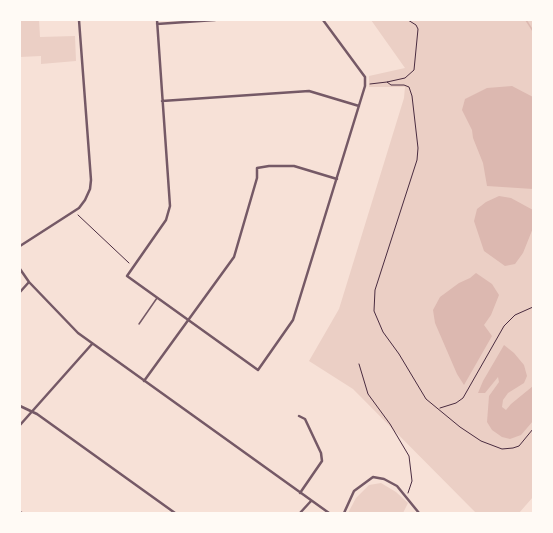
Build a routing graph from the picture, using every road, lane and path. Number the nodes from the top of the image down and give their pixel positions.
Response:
1 (79, 20) edge
2 (156, 20) edge
3 (215, 20) edge
4 (322, 20) edge
5 (408, 20) edge
6 (157, 24) junction
7 (387, 82) junction
8 (372, 84) dead end
9 (162, 101) junction
10 (359, 106) junction
11 (337, 179) junction
12 (78, 215) dead end
13 (20, 246) edge
14 (129, 263) dead end
15 (20, 269) edge
16 (29, 282) junction
17 (20, 292) edge
18 (158, 297) junction
19 (533, 307) edge
20 (189, 319) junction
21 (139, 324) dead end
22 (92, 344) junction
23 (359, 364) dead end
24 (144, 381) junction
25 (20, 406) edge
26 (439, 408) junction
27 (31, 412) junction
28 (299, 416) dead end
29 (20, 425) edge
30 (533, 429) edge
31 (300, 492) junction
32 (406, 497) junction
33 (311, 501) junction
34 (175, 513) edge
35 (300, 513) edge
36 (329, 513) edge
37 (344, 513) edge
38 (419, 513) edge

1 - 13 street
2 - 6 street
3 - 6 street
4 - 10 street
5 - 7 path
6 - 9 street
7 - 8 path
7 - 26 path
9 - 10 street
9 - 18 street
10 - 11 street
11 - 20 street
11 - 20 street
12 - 14 path
15 - 16 street
16 - 17 street
16 - 22 street
18 - 20 street
18 - 21 lane
19 - 26 path
20 - 24 street
22 - 24 street
22 - 27 street
23 - 32 path
24 - 31 street
25 - 27 street
26 - 30 path
27 - 29 street
27 - 34 street
28 - 31 street
31 - 33 street
32 - 37 street
32 - 38 street
33 - 35 street
33 - 36 street

